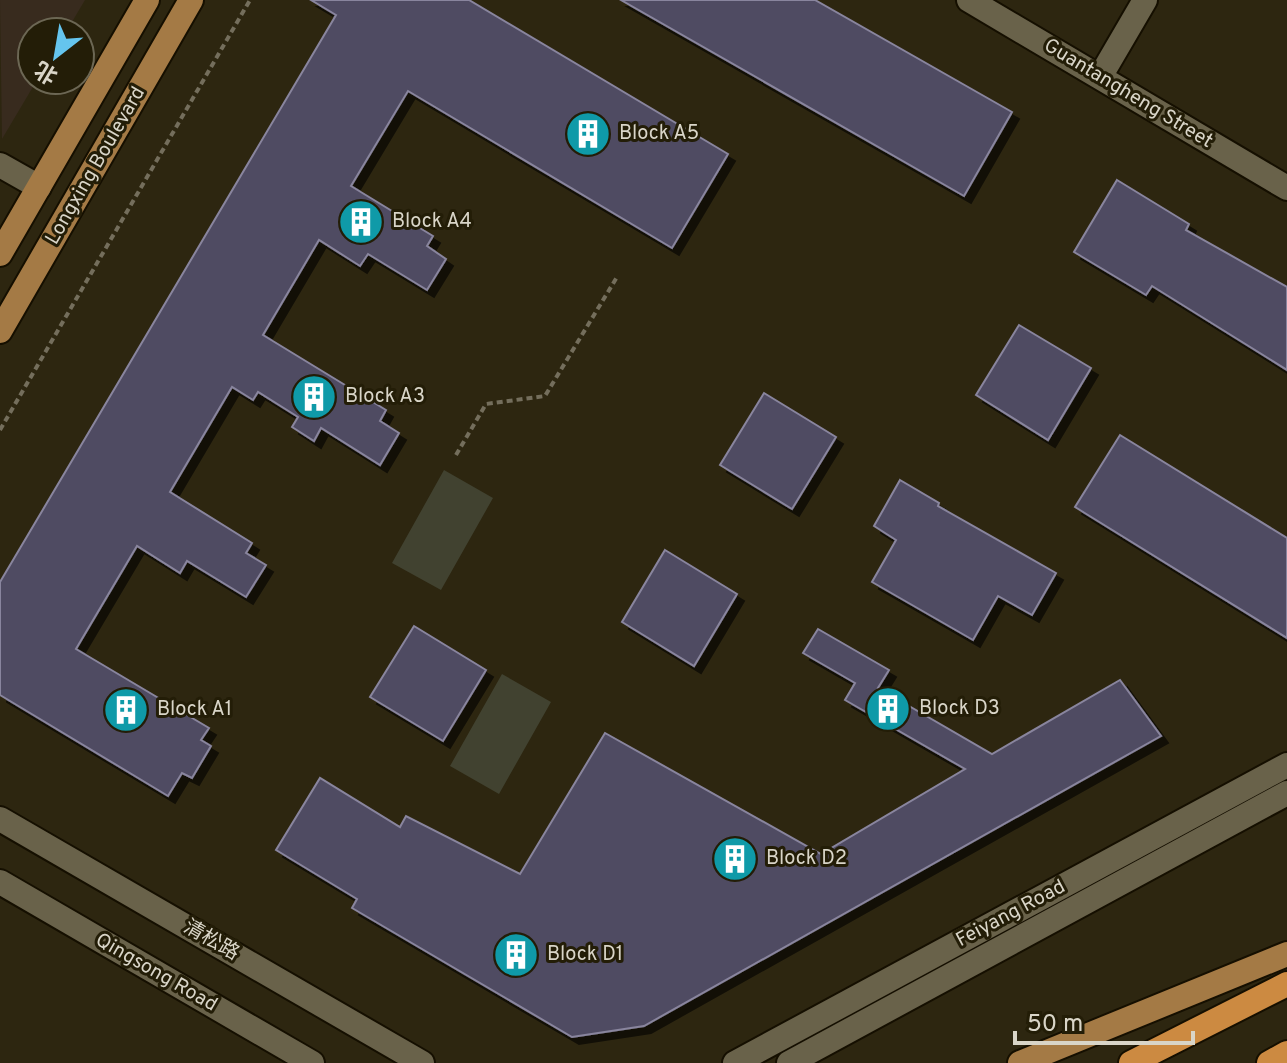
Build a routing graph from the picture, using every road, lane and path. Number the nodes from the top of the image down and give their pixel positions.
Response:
1 (147, 0) edge
2 (191, 0) edge
3 (250, 0) edge
4 (969, 0) edge
5 (1145, 0) edge
6 (1100, 77) junction
7 (0, 165) edge
8 (39, 187) junction
9 (1287, 188) edge
10 (0, 254) edge
11 (617, 277) dead end
12 (0, 331) edge
13 (0, 430) edge
14 (456, 455) dead end
15 (1287, 765) edge
16 (1287, 793) edge
17 (0, 819) edge
18 (0, 882) edge
19 (1287, 954) edge
20 (1287, 984) edge
21 (1287, 1053) edge
22 (312, 1063) edge
23 (422, 1063) edge
24 (735, 1063) edge
25 (789, 1063) edge
26 (1020, 1063) edge
27 (1131, 1063) edge
28 (1269, 1063) edge

1 - 8 main road, Longxing Boulevard
2 - 12 main road, Longxing Boulevard
3 - 13 path
4 - 6 street, Guantangheng Street
5 - 6 street
6 - 9 street, Guantangheng Street
7 - 8 street
8 - 10 main road, Longxing Boulevard
11 - 14 path
15 - 24 street, Feiyang Road
16 - 25 street, Feiyang Road
17 - 23 street, 清松路
18 - 22 street, Qingsong Road
19 - 26 main road
20 - 27 highway
21 - 28 highway

